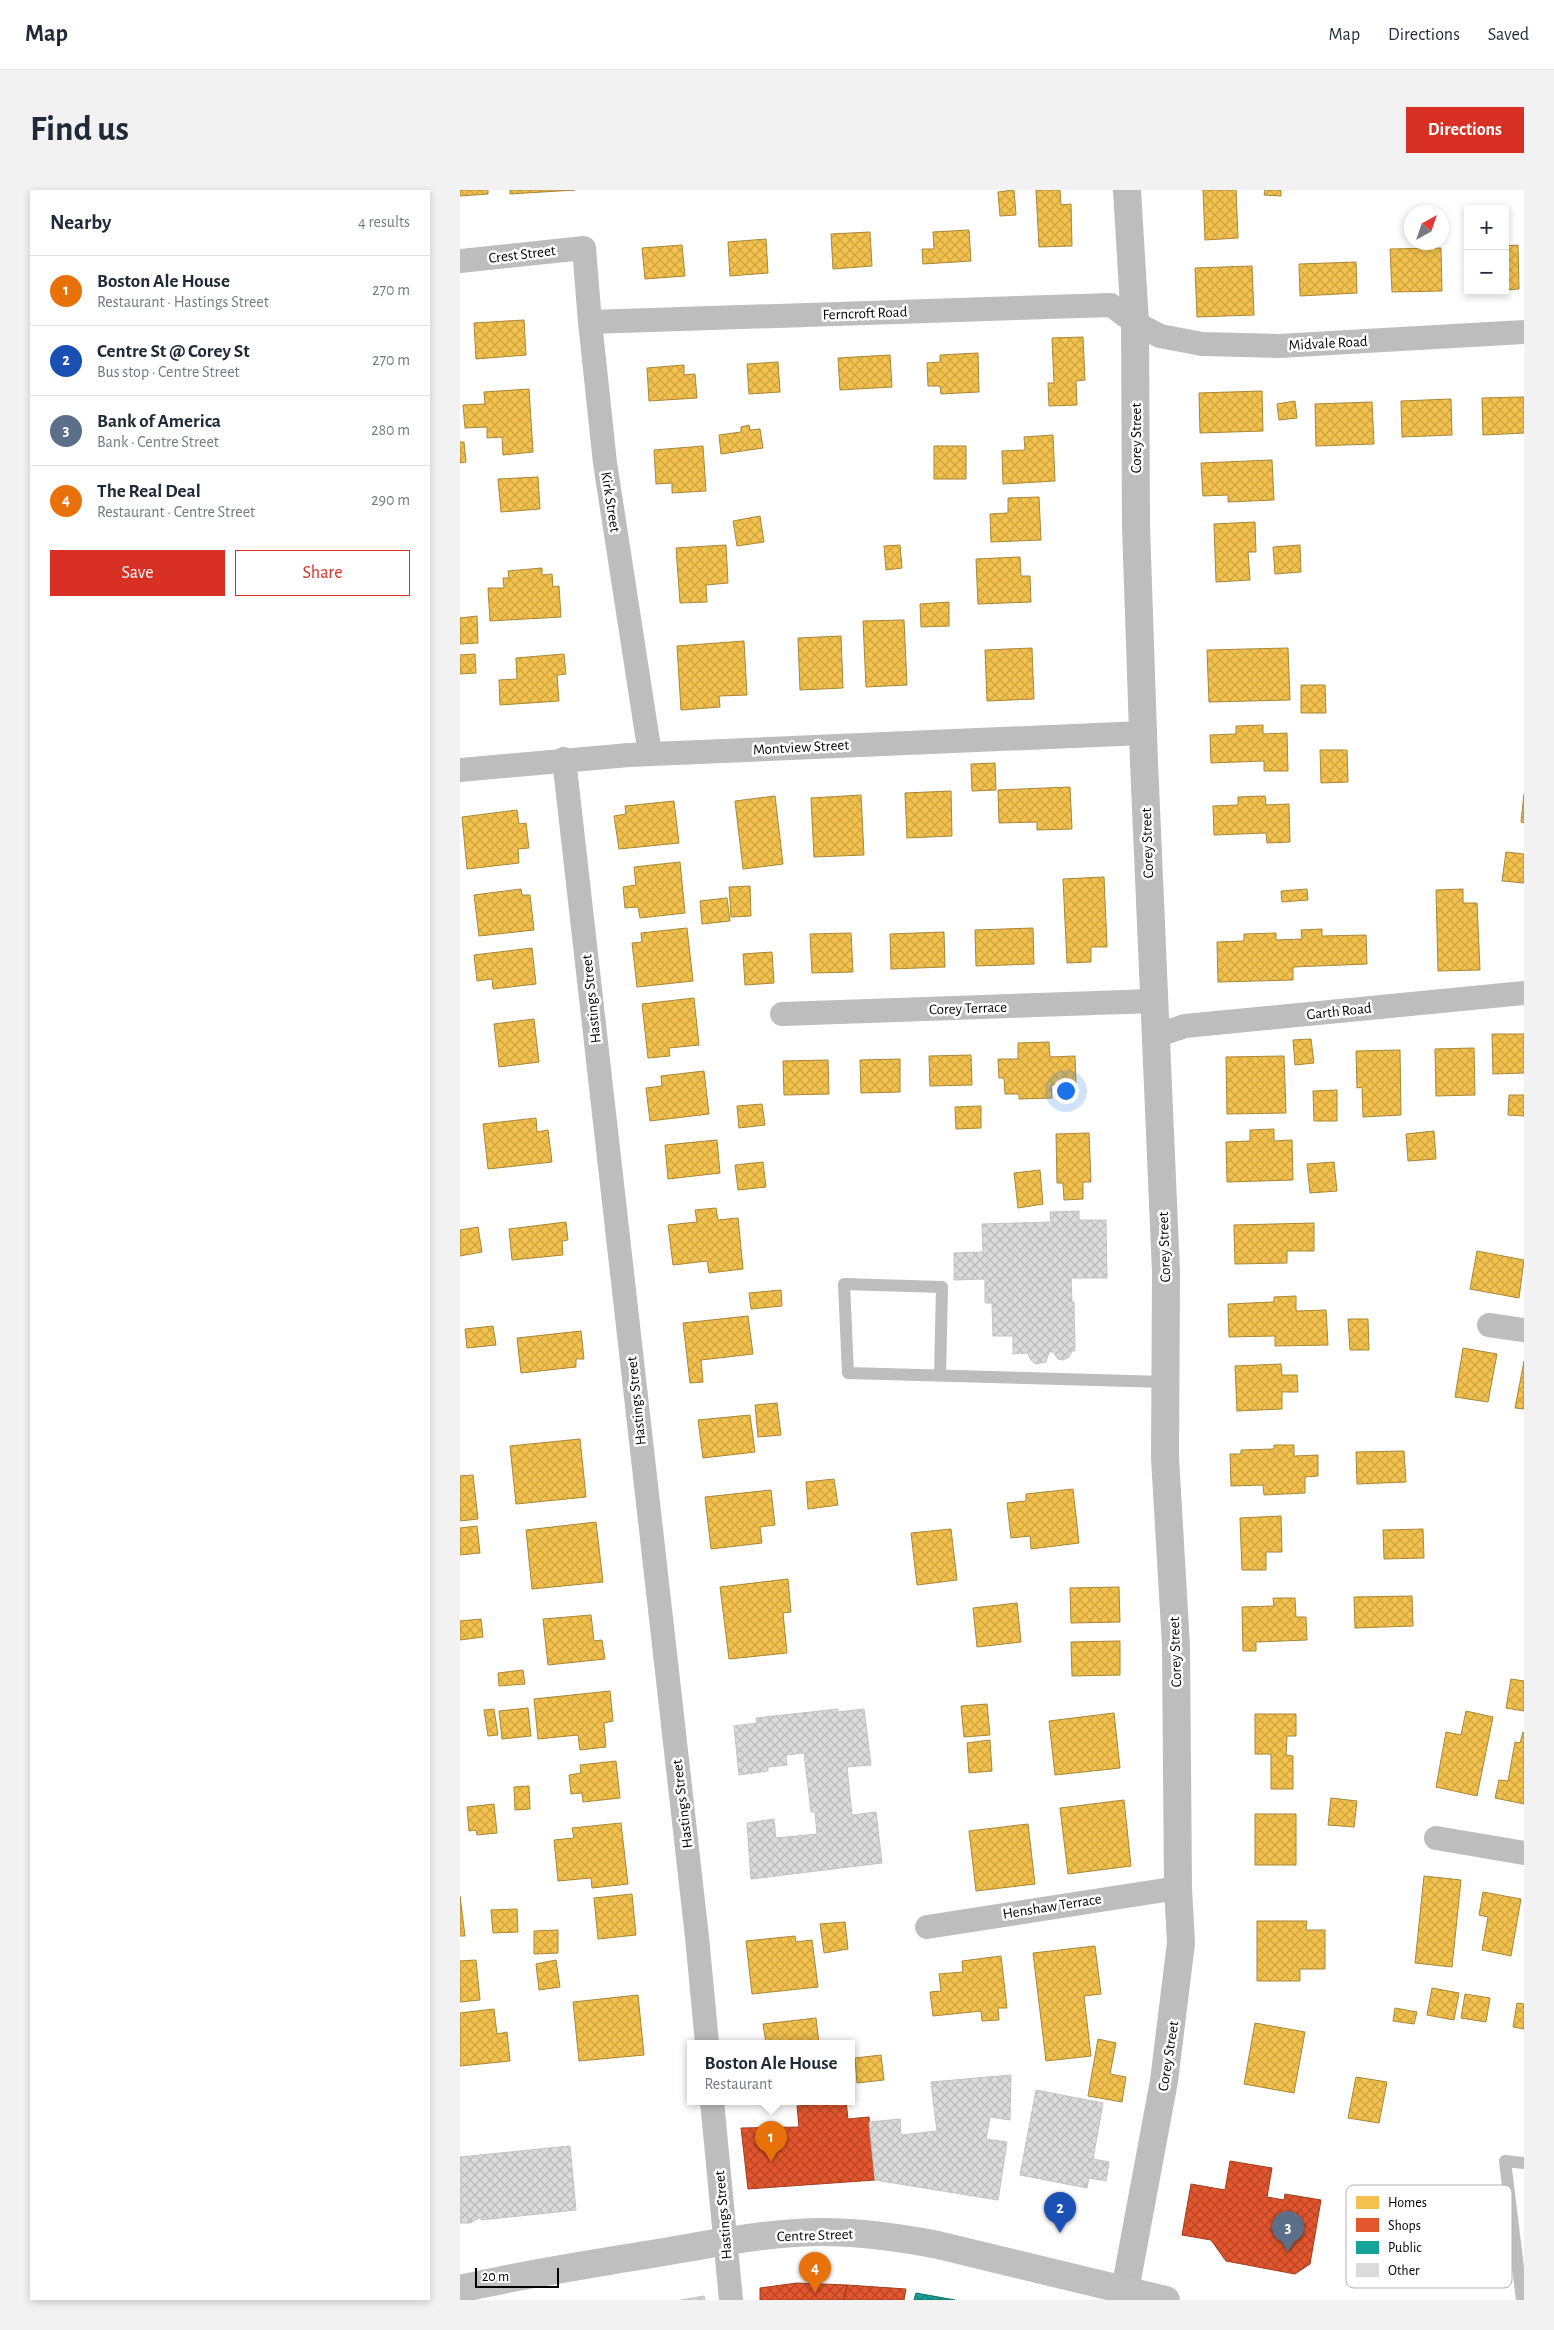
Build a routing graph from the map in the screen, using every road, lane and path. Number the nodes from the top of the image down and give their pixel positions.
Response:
1 (1127, 190) edge
2 (584, 248) joint
3 (460, 261) edge
4 (590, 322) junction
5 (1135, 323) junction
6 (1524, 332) edge
7 (1143, 733) junction
8 (650, 754) junction
9 (564, 759) junction
10 (460, 770) edge
11 (1524, 993) edge
12 (1153, 1001) junction
13 (782, 1014) dead end
14 (1155, 1036) junction
15 (1488, 1325) dead end
16 (1524, 1330) edge
17 (940, 1376) junction
18 (1165, 1382) junction
19 (1436, 1838) dead end
20 (1524, 1853) edge
21 (1178, 1888) junction
22 (927, 1927) dead end
23 (707, 2040) edge
24 (712, 2105) edge
25 (1524, 2163) edge
26 (1508, 2185) edge
27 (1512, 2218) edge
28 (725, 2242) junction
29 (460, 2289) edge
30 (1124, 2295) edge
31 (731, 2300) edge
32 (1166, 2300) edge
33 (1522, 2300) edge

1 - 5 street, Corey Street
2 - 3 street, Crest Street
2 - 4 street, Kirk Street
4 - 5 street, Ferncroft Road
4 - 8 street, Kirk Street
5 - 6 street, Midvale Road
5 - 7 street, Corey Street
7 - 8 street, Montview Street
7 - 12 street, Corey Street
8 - 9 street, Montview Street
9 - 10 street, Montview Street
9 - 23 street, Hastings Street
11 - 14 street, Garth Road
12 - 13 street, Corey Terrace
12 - 14 street, Corey Street
14 - 18 street, Corey Street
15 - 16 street
17 - 17 lane
17 - 18 lane
18 - 21 street, Corey Street
19 - 20 street
21 - 22 street, Henshaw Terrace
21 - 30 street, Corey Street
24 - 28 street, Hastings Street
25 - 26 lane
27 - 33 lane
28 - 29 main road, Centre Street
28 - 30 main road, Centre Street
28 - 31 street, Hastings Street
30 - 32 main road, Centre Street

